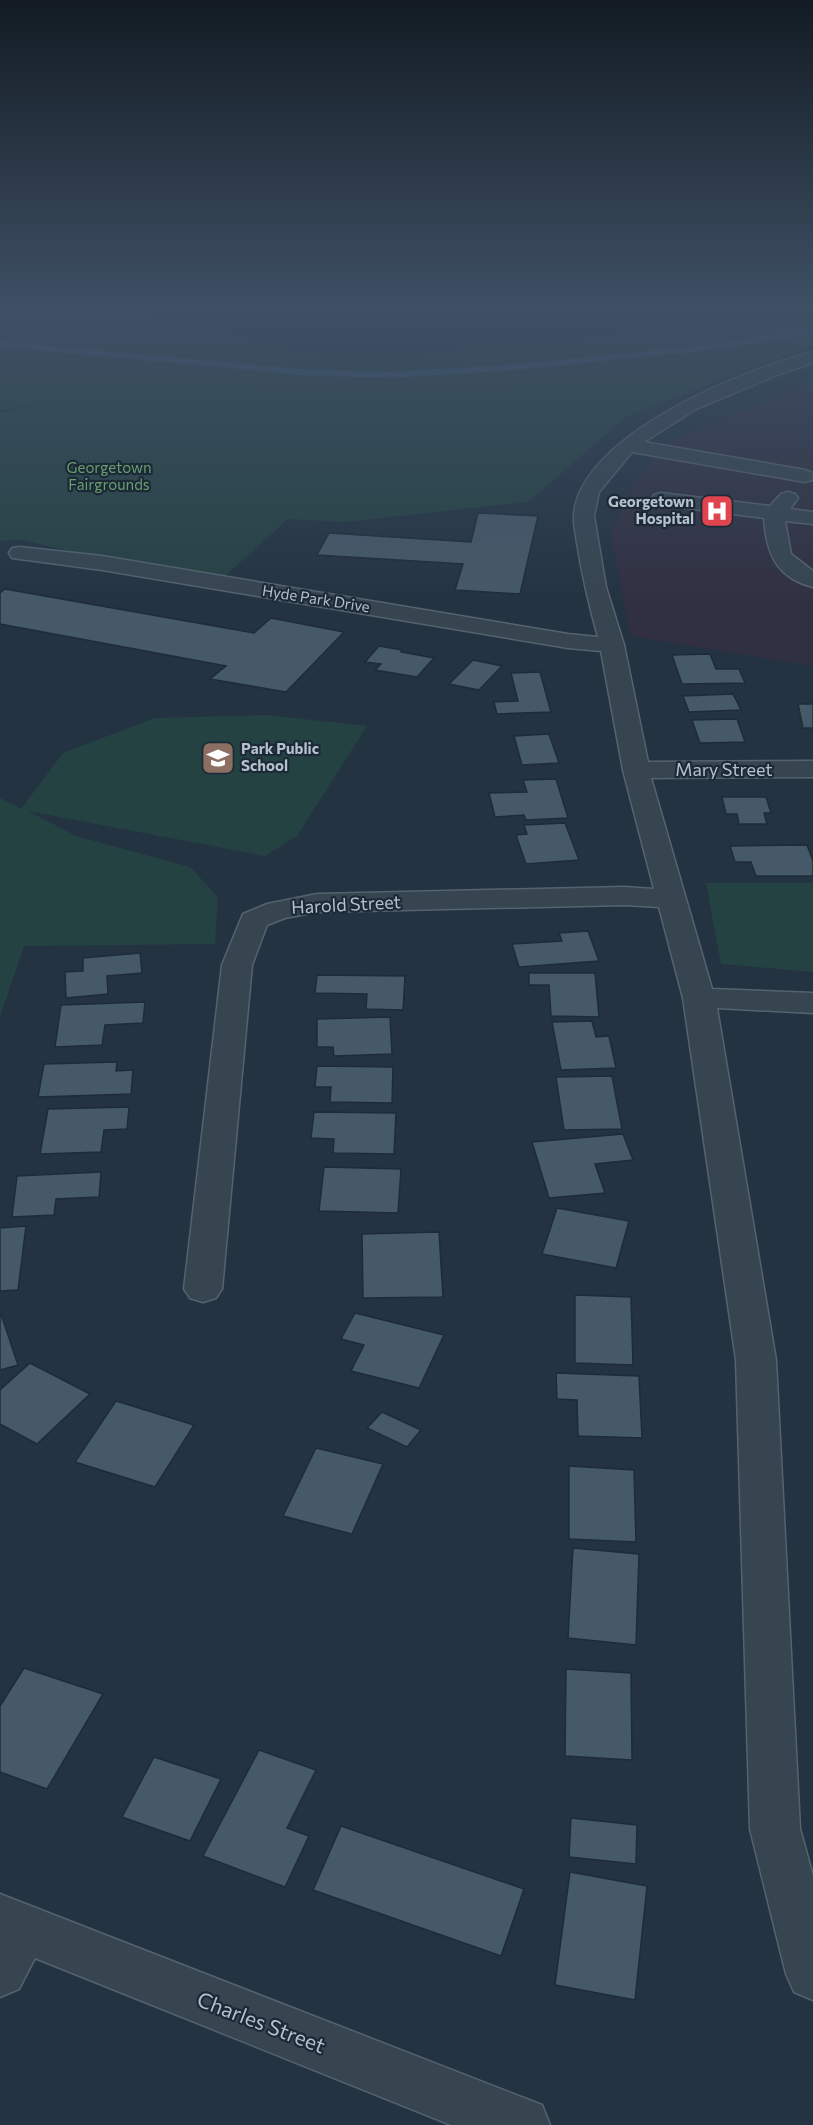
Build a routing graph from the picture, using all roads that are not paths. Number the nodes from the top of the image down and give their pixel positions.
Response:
1 (690, 405) edge
2 (627, 445) junction
3 (809, 473) edge
4 (661, 499) dead end
5 (776, 513) junction
6 (813, 518) edge
7 (20, 553) dead end
8 (802, 566) edge
9 (813, 580) edge
10 (612, 645) junction
11 (813, 769) edge
12 (636, 770) junction
13 (670, 899) junction
14 (699, 998) junction
15 (813, 1003) edge
16 (203, 1289) dead end
17 (8, 1940) edge
18 (813, 1974) edge
19 (522, 2125) edge

1 - 2 street
2 - 3 street
2 - 10 street
3 - 5 street
4 - 5 street
5 - 6 street
5 - 8 street
7 - 10 street, Hyde Park Drive
8 - 9 street
10 - 12 street
11 - 12 street, Mary Street
12 - 13 street
13 - 14 street
13 - 16 street, Harold Street
14 - 15 street
14 - 18 street
17 - 19 street, Charles Street

